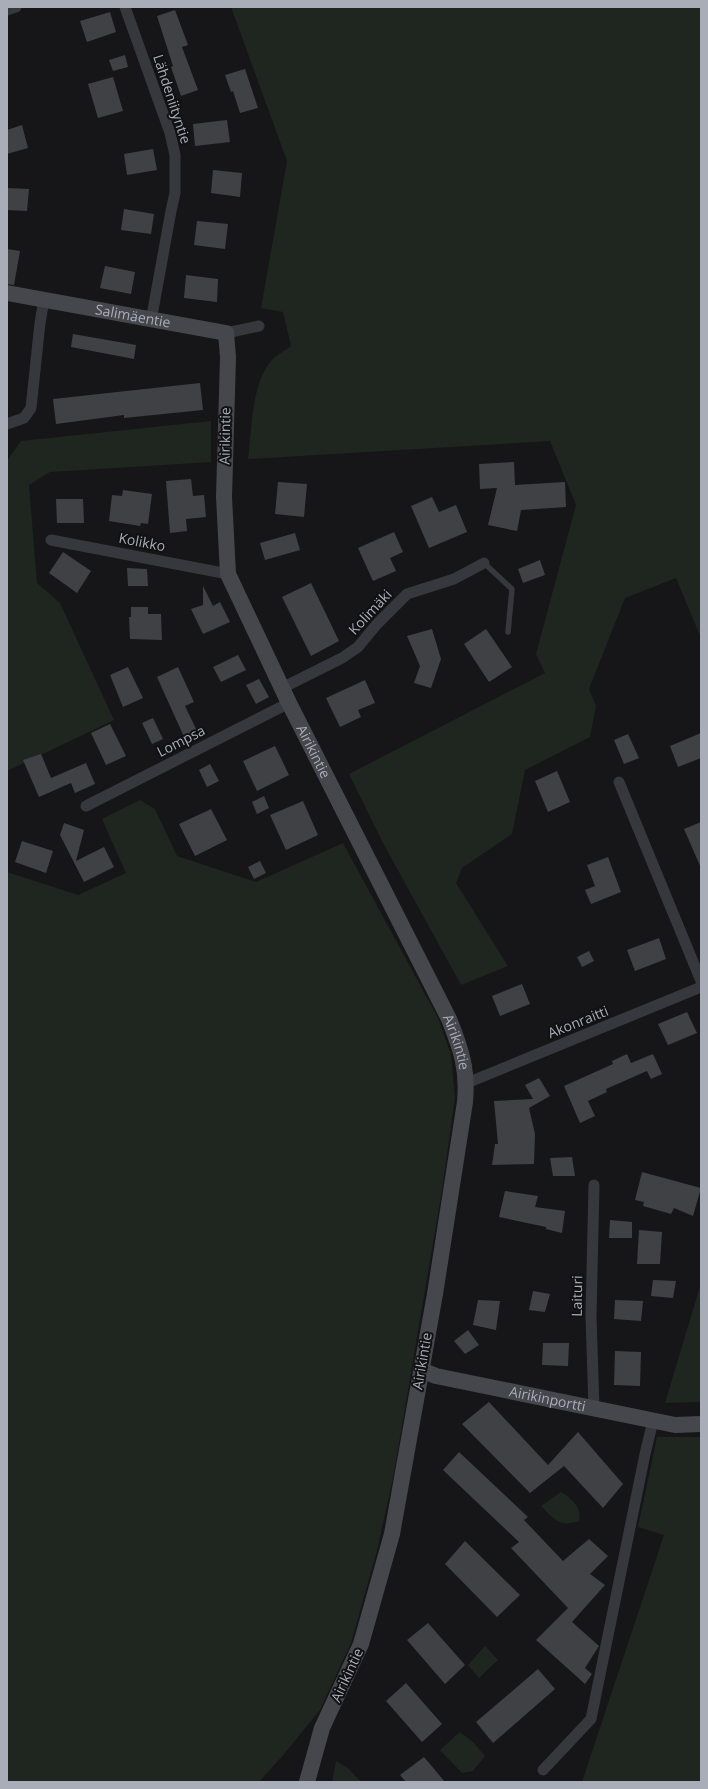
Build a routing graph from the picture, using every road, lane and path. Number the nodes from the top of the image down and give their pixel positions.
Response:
1 (16, 7) edge
2 (125, 7) edge
3 (7, 10) edge
4 (7, 293) edge
5 (44, 300) junction
6 (151, 320) junction
7 (260, 326) dead end
8 (226, 333) junction
9 (7, 424) edge
10 (51, 540) dead end
11 (484, 563) joint
12 (228, 574) junction
13 (508, 632) dead end
14 (282, 688) junction
15 (289, 703) junction
16 (620, 782) dead end
17 (86, 806) dead end
18 (701, 981) edge
19 (701, 987) edge
20 (467, 1083) junction
21 (594, 1185) dead end
22 (421, 1370) junction
23 (594, 1409) junction
24 (653, 1421) junction
25 (701, 1424) edge
26 (543, 1770) dead end
27 (307, 1782) edge

1 - 3 street
2 - 6 street, Lähdeniityntie
4 - 5 street, Salimäentie
5 - 6 street, Salimäentie
5 - 9 street
6 - 8 street, Salimäentie
7 - 8 street, Salimäentie
8 - 12 street, Airikintie
10 - 12 street, Kolikko
11 - 13 lane
11 - 14 street, Kolimäki
12 - 14 street, Airikintie
14 - 15 street, Airikintie
15 - 17 street, Lompsa
15 - 20 street, Airikintie
16 - 18 street
19 - 20 street, Akonraitti
20 - 22 street, Airikintie
21 - 23 street, Laituri
22 - 23 street, Airikinportti
22 - 27 street, Airikintie
23 - 24 street, Airikinportti
24 - 25 street, Airikinportti
24 - 26 street

